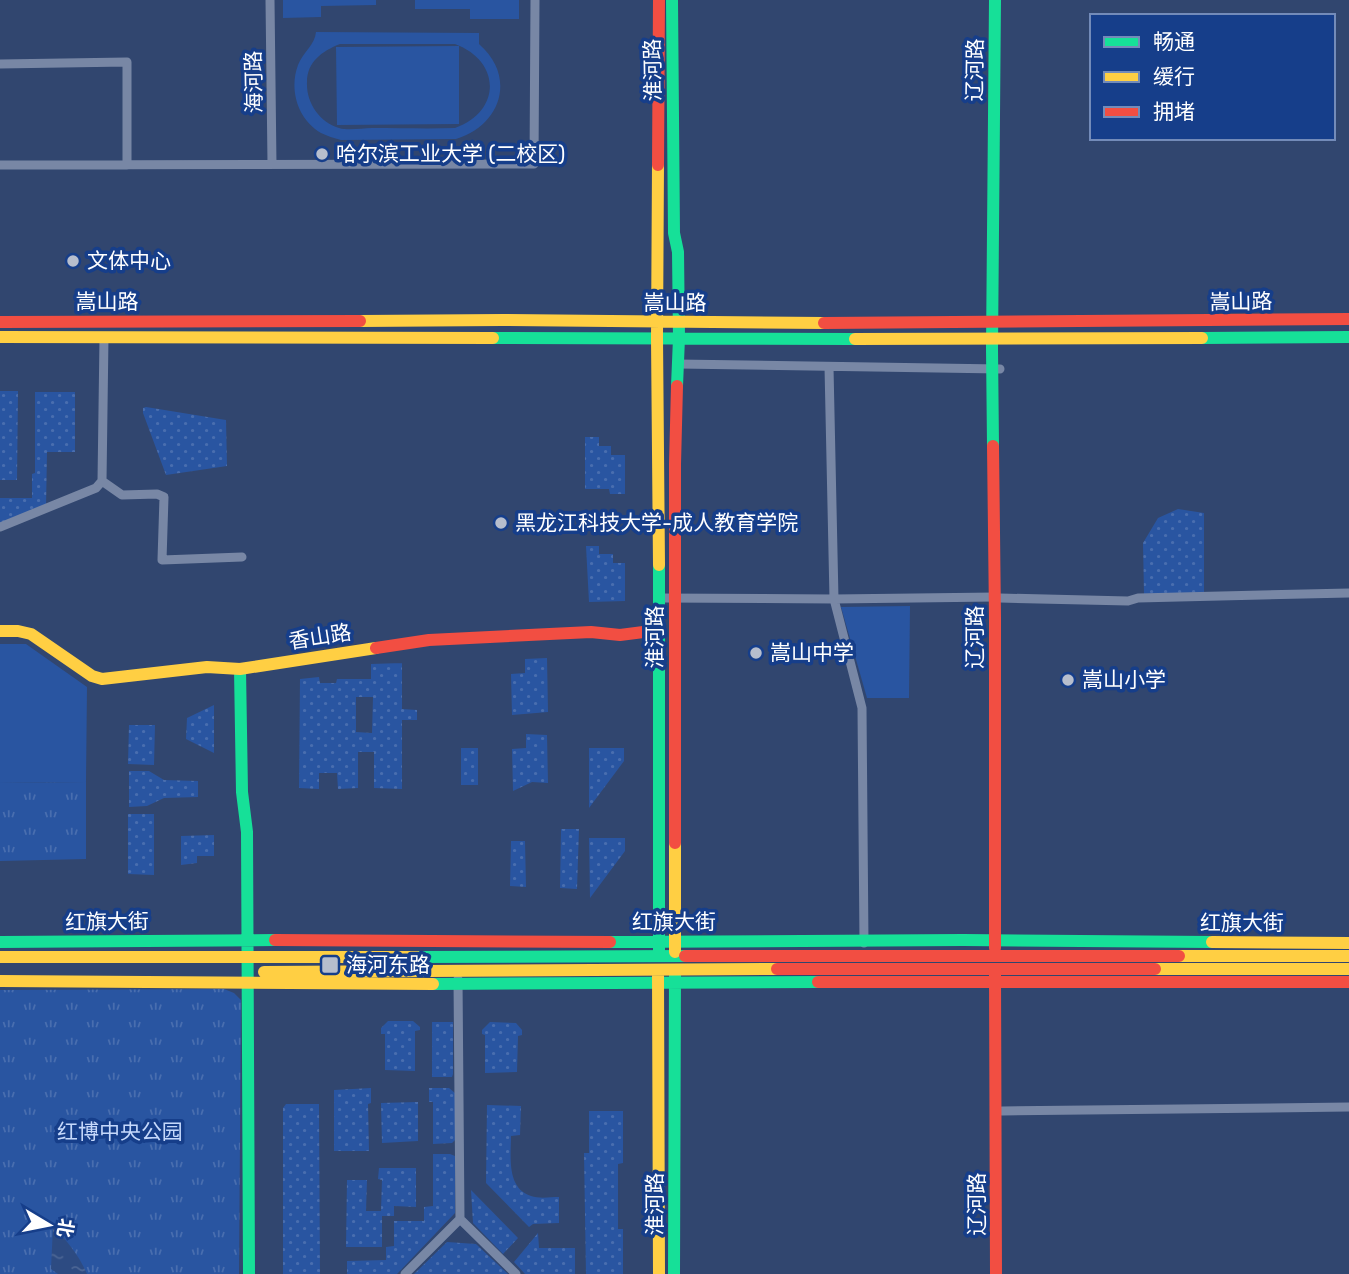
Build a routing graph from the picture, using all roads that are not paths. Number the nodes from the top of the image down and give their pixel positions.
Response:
1 (270, 0) edge
2 (535, 0) edge
3 (653, 0) edge
4 (659, 0) edge
5 (672, 0) edge
6 (680, 0) edge
7 (995, 0) edge
8 (1001, 0) edge
9 (0, 64) edge
10 (658, 120) junction
11 (673, 120) junction
12 (272, 164) junction
13 (0, 165) edge
14 (127, 165) junction
15 (1349, 319) edge
16 (0, 322) edge
17 (657, 322) junction
18 (678, 322) junction
19 (996, 323) junction
20 (0, 337) edge
21 (104, 337) junction
22 (1349, 337) edge
23 (657, 338) junction
24 (679, 338) junction
25 (996, 339) junction
26 (678, 364) junction
27 (829, 367) junction
28 (996, 369) junction
29 (102, 481) junction
30 (0, 527) edge
31 (242, 557) dead end
32 (1349, 593) edge
33 (659, 598) junction
34 (674, 598) junction
35 (998, 598) junction
36 (834, 599) junction
37 (659, 630) junction
38 (0, 631) edge
39 (240, 669) junction
40 (246, 940) junction
41 (864, 940) junction
42 (998, 940) junction
43 (659, 941) junction
44 (676, 941) junction
45 (0, 942) edge
46 (1349, 943) edge
47 (864, 955) junction
48 (998, 956) junction
49 (1349, 956) edge
50 (0, 957) edge
51 (247, 958) junction
52 (676, 962) junction
53 (659, 963) junction
54 (1349, 969) edge
55 (0, 973) edge
56 (998, 976) junction
57 (247, 977) junction
58 (457, 977) junction
59 (0, 981) edge
60 (1349, 982) edge
61 (658, 984) junction
62 (675, 984) junction
63 (1349, 1107) edge
64 (1002, 1111) junction
65 (460, 1219) junction
66 (249, 1274) edge
67 (405, 1274) edge
68 (516, 1274) edge
69 (659, 1274) edge
70 (674, 1274) edge
71 (996, 1274) edge
72 (1002, 1274) edge

1 - 12 street, 海河路
2 - 12 street
3 - 10 main road
4 - 10 main road, 淮河路
5 - 11 main road, 淮河路
6 - 11 main road
7 - 19 main road, 辽河路
8 - 19 main road, 辽河路
9 - 14 street
10 - 17 main road, 淮河路
11 - 18 main road, 淮河路
12 - 14 street
13 - 14 street
15 - 19 main road, 嵩山路
16 - 17 main road, 嵩山路
17 - 18 main road, 嵩山路
17 - 23 main road, 淮河路
18 - 19 main road, 嵩山路
18 - 24 main road, 淮河路
19 - 25 main road, 辽河路
20 - 21 main road, 嵩山路
21 - 23 main road, 嵩山路
21 - 29 street
22 - 25 main road, 嵩山路
23 - 24 main road, 嵩山路
23 - 33 main road, 淮河路
24 - 25 main road, 嵩山路
24 - 26 main road, 淮河路
25 - 28 main road, 辽河路
26 - 27 street
26 - 34 main road, 淮河路
27 - 28 street
27 - 36 street
28 - 35 main road, 辽河路
29 - 30 street
29 - 31 street
32 - 35 street
33 - 34 street
33 - 37 main road, 淮河路
34 - 36 street
34 - 44 main road, 淮河路
35 - 36 street
35 - 42 main road, 辽河路
36 - 41 street
37 - 39 main road, 香山路
37 - 43 main road, 淮河路
38 - 39 main road, 香山路
39 - 40 main road
40 - 43 main road, 红旗大街
40 - 45 main road, 红旗大街
40 - 51 main road
41 - 42 main road, 红旗大街
41 - 44 main road, 红旗大街
41 - 47 street
42 - 46 main road, 红旗大街
42 - 48 main road, 辽河路
43 - 44 main road, 红旗大街
43 - 53 main road, 淮河路
44 - 52 main road, 淮河路
47 - 48 main road, 红旗大街
47 - 52 main road, 红旗大街
48 - 49 main road, 红旗大街
48 - 56 main road, 辽河路
50 - 51 main road, 红旗大街
51 - 53 main road, 红旗大街
51 - 57 main road
52 - 53 main road, 红旗大街
52 - 56 main road, 红旗大街
52 - 62 main road, 淮河路
53 - 58 main road, 红旗大街
53 - 61 main road, 淮河路
54 - 56 main road, 红旗大街
55 - 57 main road, 红旗大街
56 - 60 main road, 红旗大街
56 - 62 main road, 红旗大街
56 - 64 main road, 辽河路
56 - 71 main road, 辽河路
57 - 58 main road, 红旗大街
57 - 59 main road, 红旗大街
57 - 66 main road
58 - 61 main road, 红旗大街
58 - 65 street
61 - 62 main road, 红旗大街
61 - 69 main road, 淮河路
62 - 70 main road, 淮河路
63 - 64 street
64 - 72 main road, 辽河路
65 - 67 street
65 - 68 street

